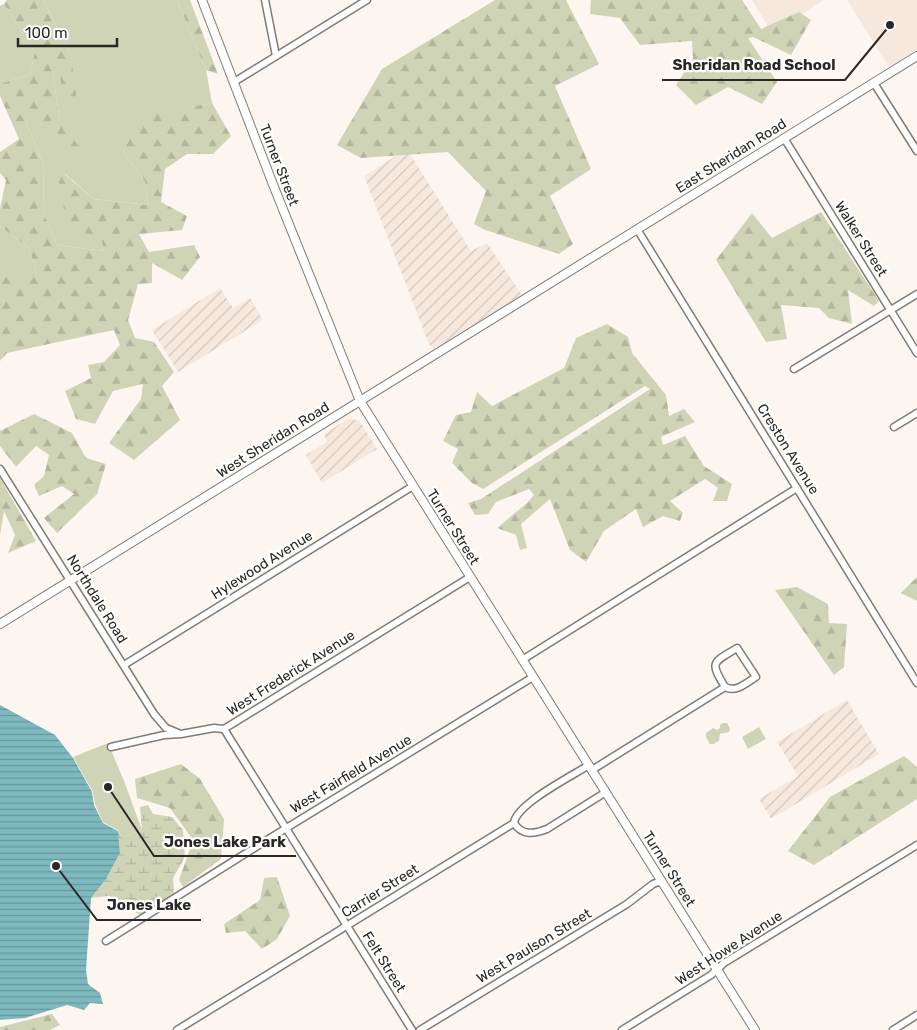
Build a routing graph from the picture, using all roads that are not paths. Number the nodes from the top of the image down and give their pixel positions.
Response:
1 (202, 0) edge
2 (265, 0) edge
3 (367, 0) edge
4 (276, 56) junction
5 (917, 56) edge
6 (234, 82) junction
7 (874, 82) junction
8 (784, 138) junction
9 (917, 152) edge
10 (637, 229) junction
11 (558, 278) joint
12 (917, 294) edge
13 (891, 311) junction
14 (917, 353) edge
15 (794, 369) dead end
16 (360, 401) junction
17 (917, 413) edge
18 (894, 427) dead end
19 (0, 469) edge
20 (413, 486) junction
21 (797, 488) junction
22 (470, 577) junction
23 (70, 581) junction
24 (0, 624) edge
25 (522, 660) junction
26 (124, 665) junction
27 (533, 678) junction
28 (917, 682) edge
29 (725, 687) junction
30 (224, 729) junction
31 (181, 734) junction
32 (111, 747) dead end
33 (590, 768) junction
34 (606, 792) junction
35 (514, 823) junction
36 (286, 828) junction
37 (917, 845) edge
38 (661, 881) junction
39 (347, 926) junction
40 (106, 940) dead end
41 (718, 970) junction
42 (917, 1015) edge
43 (177, 1030) edge
44 (412, 1030) edge
45 (420, 1030) edge
46 (622, 1030) edge
47 (755, 1030) edge
48 (893, 1030) edge

1 - 6 street, Turner Street
2 - 4 street
3 - 4 street
4 - 6 street
5 - 7 street, East Sheridan Road
6 - 16 street, Turner Street
7 - 8 street, East Sheridan Road
7 - 9 street
8 - 10 street, East Sheridan Road
8 - 13 street, Walker Street
10 - 11 street, East Sheridan Road
10 - 21 street, Creston Avenue
11 - 16 street, West Sheridan Road
12 - 13 street
13 - 14 street, Walker Street
13 - 15 street
16 - 20 street, Turner Street
16 - 23 street, West Sheridan Road
17 - 18 street
19 - 23 street, Northdale Road
20 - 22 street, Turner Street
20 - 26 street, Hylewood Avenue
21 - 25 street
21 - 28 street, Creston Avenue
22 - 25 street, Turner Street
22 - 30 street, West Frederick Avenue
23 - 24 street, West Sheridan Road
23 - 26 street, Northdale Road
25 - 27 street, Turner Street
26 - 31 street, Northdale Road
27 - 33 street, Turner Street
27 - 36 street, West Fairfield Avenue
29 - 29 street
29 - 33 street, Carrier Street
30 - 31 street, West Frederick Avenue
30 - 36 street, Felt Street
31 - 32 street, West Frederick Avenue
33 - 34 street, Turner Street
33 - 35 street, Carrier Street
34 - 35 street
34 - 38 street, Turner Street
35 - 39 street, Carrier Street
36 - 39 street, Felt Street
36 - 40 street, West Fairfield Avenue
37 - 41 street, West Howe Avenue
38 - 41 street, Turner Street
38 - 45 street, West Paulson Street
39 - 43 street, Carrier Street
39 - 44 street, Felt Street
41 - 46 street, West Howe Avenue
41 - 47 street, Turner Street
42 - 48 street

